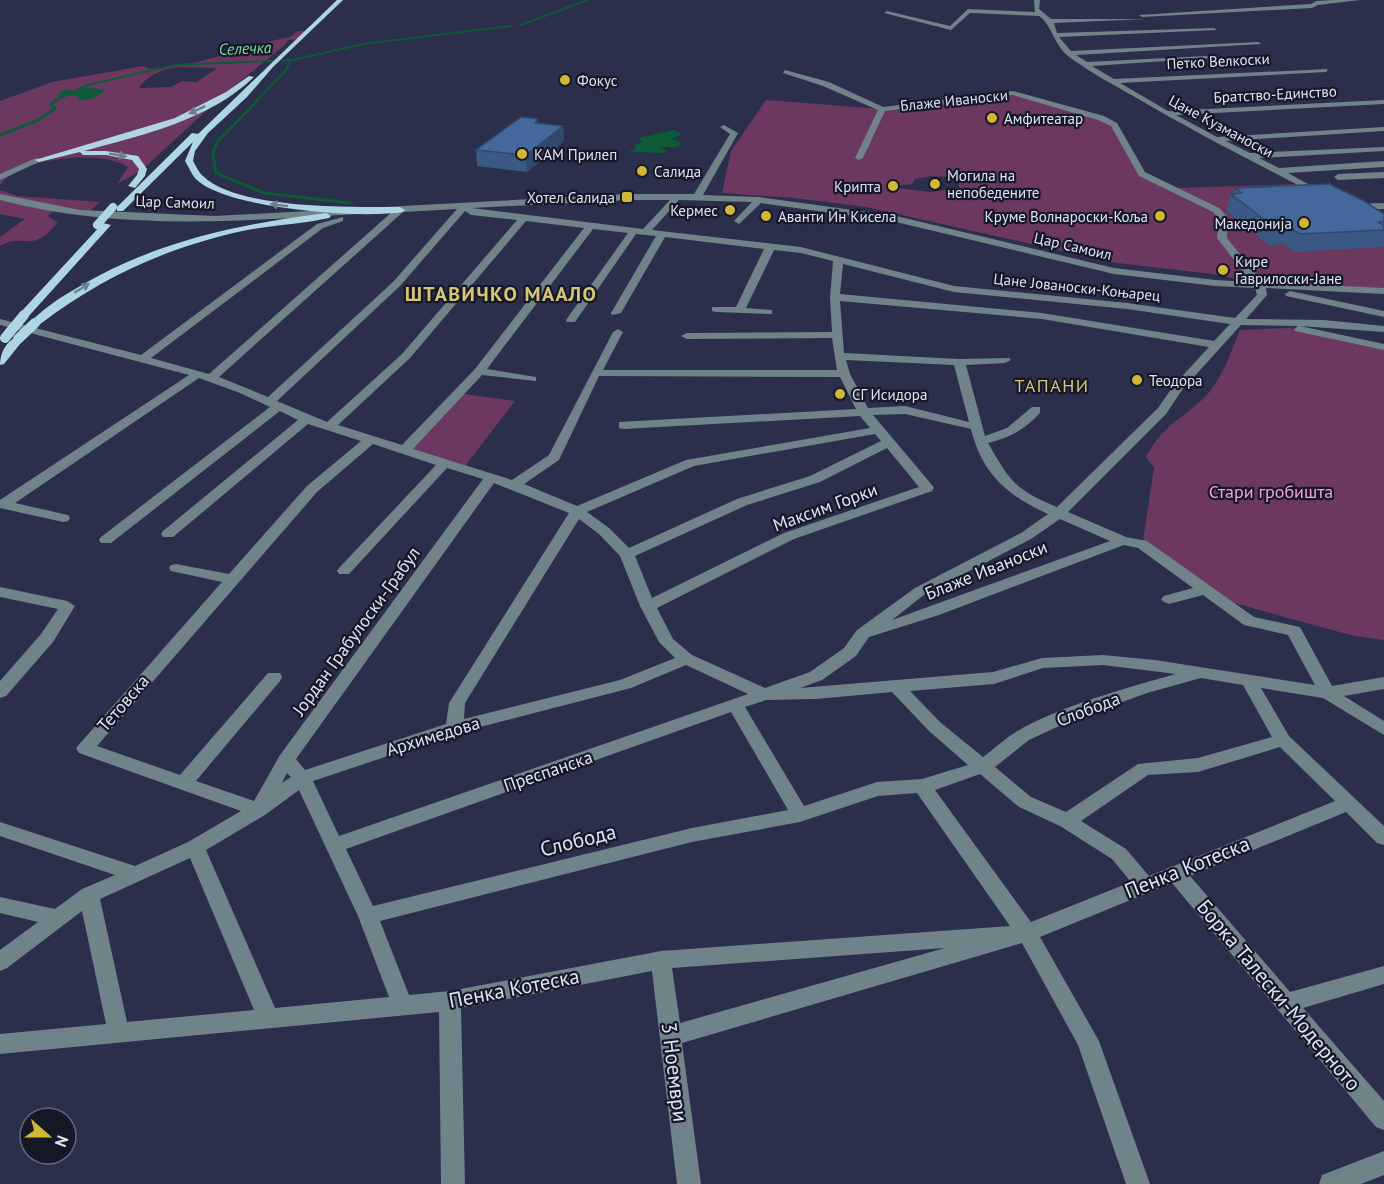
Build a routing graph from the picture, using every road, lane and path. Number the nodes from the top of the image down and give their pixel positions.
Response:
1 (340, 0) edge
2 (1037, 0) edge
3 (1357, 0) edge
4 (967, 5) dead end
5 (1037, 11) junction
6 (887, 13) dead end
7 (1050, 21) junction
8 (1214, 30) dead end
9 (1054, 35) junction
10 (1258, 44) dead end
11 (1069, 53) junction
12 (1085, 64) junction
13 (267, 67) junction
14 (1326, 70) dead end
15 (785, 72) dead end
16 (1097, 72) junction
17 (1112, 81) junction
18 (1384, 102) edge
19 (882, 109) junction
20 (1167, 113) junction
21 (724, 127) dead end
22 (1384, 129) edge
23 (1215, 139) junction
24 (1384, 149) edge
25 (1249, 156) junction
26 (859, 158) dead end
27 (39, 160) junction
28 (1384, 164) edge
29 (1277, 171) junction
30 (1384, 175) edge
31 (0, 177) edge
32 (1294, 180) junction
33 (0, 197) edge
34 (677, 197) junction
35 (698, 197) junction
36 (1330, 198) edge
37 (759, 200) junction
38 (514, 204) junction
39 (464, 206) junction
40 (1384, 206) edge
41 (117, 208) junction
42 (396, 213) junction
43 (350, 214) junction
44 (509, 216) junction
45 (525, 217) junction
46 (1366, 217) edge
47 (739, 221) dead end
48 (592, 224) junction
49 (635, 229) junction
50 (646, 231) junction
51 (663, 233) junction
52 (771, 245) junction
53 (838, 259) junction
54 (1260, 286) junction
55 (954, 289) junction
56 (1384, 291) edge
57 (835, 297) junction
58 (716, 309) dead end
59 (740, 310) junction
60 (768, 312) dead end
61 (616, 313) dead end
62 (1384, 314) edge
63 (1042, 316) junction
64 (571, 320) dead end
65 (0, 322) edge
66 (1238, 322) junction
67 (1274, 323) junction
68 (36, 328) junction
69 (1384, 329) edge
70 (618, 332) dead end
71 (837, 335) junction
72 (687, 336) dead end
73 (3, 342) edge
74 (1218, 345) junction
75 (1384, 347) edge
76 (839, 356) junction
77 (143, 359) junction
78 (1005, 360) dead end
79 (0, 362) edge
80 (959, 362) junction
81 (479, 371) junction
82 (595, 373) junction
83 (844, 374) junction
84 (204, 376) junction
85 (532, 378) dead end
86 (274, 403) junction
87 (1036, 410) dead end
88 (864, 413) junction
89 (306, 419) junction
90 (623, 425) dead end
91 (329, 427) junction
92 (976, 427) junction
93 (879, 430) junction
94 (370, 440) junction
95 (980, 441) junction
96 (890, 442) junction
97 (405, 450) junction
98 (444, 464) junction
99 (490, 479) junction
100 (514, 485) junction
101 (2, 504) edge
102 (577, 511) junction
103 (1060, 512) junction
104 (63, 518) dead end
105 (168, 534) dead end
106 (106, 540) dead end
107 (1123, 541) junction
108 (627, 554) junction
109 (176, 568) dead end
110 (344, 571) dead end
111 (230, 579) junction
112 (1205, 590) junction
113 (0, 592) edge
114 (1169, 599) dead end
115 (648, 606) junction
116 (863, 633) junction
117 (686, 658) junction
118 (1202, 672) junction
119 (274, 677) dead end
120 (1248, 680) junction
121 (1384, 683) edge
122 (897, 687) junction
123 (0, 692) edge
124 (1327, 693) junction
125 (763, 694) junction
126 (736, 706) junction
127 (454, 728) junction
128 (1384, 729) edge
129 (1283, 740) junction
130 (286, 760) junction
131 (983, 766) junction
132 (302, 778) junction
133 (184, 783) junction
134 (922, 786) junction
135 (1348, 803) junction
136 (258, 810) junction
137 (800, 815) junction
138 (1067, 821) junction
139 (0, 829) edge
140 (1384, 838) edge
141 (333, 846) junction
142 (195, 847) junction
143 (1175, 872) junction
144 (133, 873) junction
145 (1144, 884) junction
146 (88, 895) junction
147 (0, 905) edge
148 (368, 916) junction
149 (55, 918) junction
150 (1027, 933) junction
151 (661, 960) junction
152 (0, 962) edge
153 (1384, 975) edge
154 (450, 1001) junction
155 (1286, 1003) junction
156 (403, 1006) junction
157 (268, 1019) junction
158 (119, 1034) junction
159 (671, 1036) junction
160 (0, 1044) edge
161 (1384, 1119) edge
162 (1384, 1163) edge
163 (453, 1184) edge
164 (689, 1184) edge
165 (1138, 1184) edge
166 (1331, 1184) edge

1 - 13 main road
2 - 5 street
3 - 7 street
4 - 5 street
5 - 6 street
5 - 7 street
7 - 9 street, Цане Кузманоски
8 - 9 street
9 - 11 street, Цане Кузманоски
10 - 11 street, Петко Велкоски
11 - 12 street, Цане Кузманоски
12 - 16 street, Цане Кузманоски
12 - 16 street, Петко Велкоски
13 -> 27 main road
13 - 41 main road
42 -> 13 main road
14 - 17 street, Петко Велкоски
15 - 19 street
16 - 17 street, Цане Кузманоски
17 - 20 street, Цане Кузманоски
18 - 20 street, Братство-Единство
19 - 26 street, Блаже Иваноски
19 - 54 street, Блаже Иваноски
20 - 23 street, Цане Кузманоски
21 - 35 street
22 - 23 street
23 - 25 street, Цане Кузманоски
24 - 25 street
25 - 29 street, Цане Кузманоски
27 - 31 street
27 -> 41 main road
28 - 29 street
29 - 32 street, Цане Кузманоски
30 - 32 street
32 - 36 street, Цане Кузманоски
33 - 43 street, Цар Самоил
34 - 35 street, Цар Самоил
34 - 38 street, Цар Самоил
34 - 50 street
35 - 37 street, Цар Самоил
37 - 47 street
37 - 54 street, Цар Самоил
38 - 39 street, Цар Самоил
38 - 44 street
39 - 42 street, Цар Самоил
39 - 44 street, Цане Јованоски-Коњарец
39 - 86 street
40 - 46 street
41 - 73 main road, bridge
42 - 43 street, Цар Самоил
42 - 77 street
42 - 84 street
68 -> 43 main road
44 - 45 street, Цане Јованоски-Коњарец
45 - 48 street, Цане Јованоски-Коњарец
45 - 91 street
48 - 49 street, Цане Јованоски-Коњарец
48 - 81 street
49 - 50 street, Цане Јованоски-Коњарец
49 - 64 street
50 - 51 street, Цане Јованоски-Коњарец
51 - 52 street, Цане Јованоски-Коњарец
51 - 61 street
52 - 53 street, Цане Јованоски-Коњарец
52 - 59 street
53 - 55 street, Цане Јованоски-Коњарец
53 - 57 street, Максим Горки
54 - 56 street, Цар Самоил
54 - 62 street
54 - 66 street, Блаже Иваноски
55 - 63 street
55 - 66 street, Цане Јованоски-Коњарец
57 - 63 street
57 - 71 street, Максим Горки
58 - 59 street
59 - 60 street
63 - 74 street
65 - 68 street
66 - 67 street, Цане Јованоски-Коњарец
66 - 74 street, Блаже Иваноски
67 - 69 street, Цане Јованоски-Коњарец
67 - 75 street
68 - 77 street
68 - 79 main road, bridge
70 - 82 street
71 - 72 street
71 - 76 street, Максим Горки
74 - 103 street, Блаже Иваноски
76 - 80 street
76 - 83 street, Максим Горки
77 - 84 street
78 - 80 street
80 - 92 street
81 - 85 street
81 - 97 street
82 - 83 street
82 - 100 street
83 - 88 street, Максим Горки
84 - 86 street
84 - 101 street
86 - 89 street
86 - 106 street
87 - 95 street
88 - 90 street
88 - 92 street
88 - 93 street, Максим Горки
89 - 91 street
89 - 105 street
91 - 94 street
92 - 95 street
93 - 96 street, Максим Горки
93 - 102 street
94 - 97 street
94 - 111 street, Тетовска
95 - 103 street
96 - 108 street
96 - 115 street, Максим Горки
97 - 98 street
98 - 99 street
98 - 110 street, Јордан Грабулоски-Грабул
99 - 100 street
99 - 130 street, Јордан Грабулоски-Грабул
100 - 102 street
101 - 104 street
102 - 108 street
102 - 127 street
103 - 107 street
103 - 116 street, Блаже Иваноски
107 - 112 street
107 - 116 street, Блаже Иваноски
108 - 115 street
109 - 111 street
111 - 133 street, Тетовска
112 - 114 street
112 - 124 street
113 - 123 street
115 - 117 street
116 - 125 street, Блаже Иваноски
117 - 125 street
117 - 127 street, Архимедова
118 - 120 street
118 - 122 street
118 - 131 street, Слобода
119 - 133 street
120 - 124 street
120 - 129 street
121 - 124 street
122 - 125 street
122 - 131 street
124 - 128 street
125 - 126 street, Преспанска
126 - 137 street
126 - 141 street, Преспанска
127 - 132 street, Архимедова
129 - 135 street
129 - 138 street
130 - 132 street
130 - 136 street, Јордан Грабулоски-Грабул
131 - 134 street, Слобода
131 - 138 street
132 - 136 street, Архимедова
132 - 141 street
133 - 136 street, Тетовска
134 - 137 street, Слобода
134 - 150 street
135 - 140 street
135 - 143 street, Пенка Котеска
136 - 142 street, Архимедова
137 - 148 street, Слобода
138 - 145 street
139 - 144 street
141 - 148 street
142 - 144 street, Архимедова
142 - 157 street
143 - 145 street, Пенка Котеска
143 - 155 street, Борка Талески-Модерното
144 - 146 street, Архимедова
145 - 150 street, Пенка Котеска
146 - 149 street, Архимедова
146 - 158 street
147 - 149 street
148 - 156 street
149 - 152 street, Архимедова
150 - 151 street, Пенка Котеска
150 - 159 street, Пенка Котеска
150 - 165 street
151 - 154 street, Пенка Котеска
151 - 159 street, 3 Ноември
153 - 155 street
154 - 156 street, Пенка Котеска
154 - 163 street
155 - 161 street, Борка Талески-Модерното
156 - 157 street, Пенка Котеска
157 - 158 street, Пенка Котеска
158 - 160 street, Пенка Котеска
159 - 164 street, 3 Ноември
162 - 166 street

